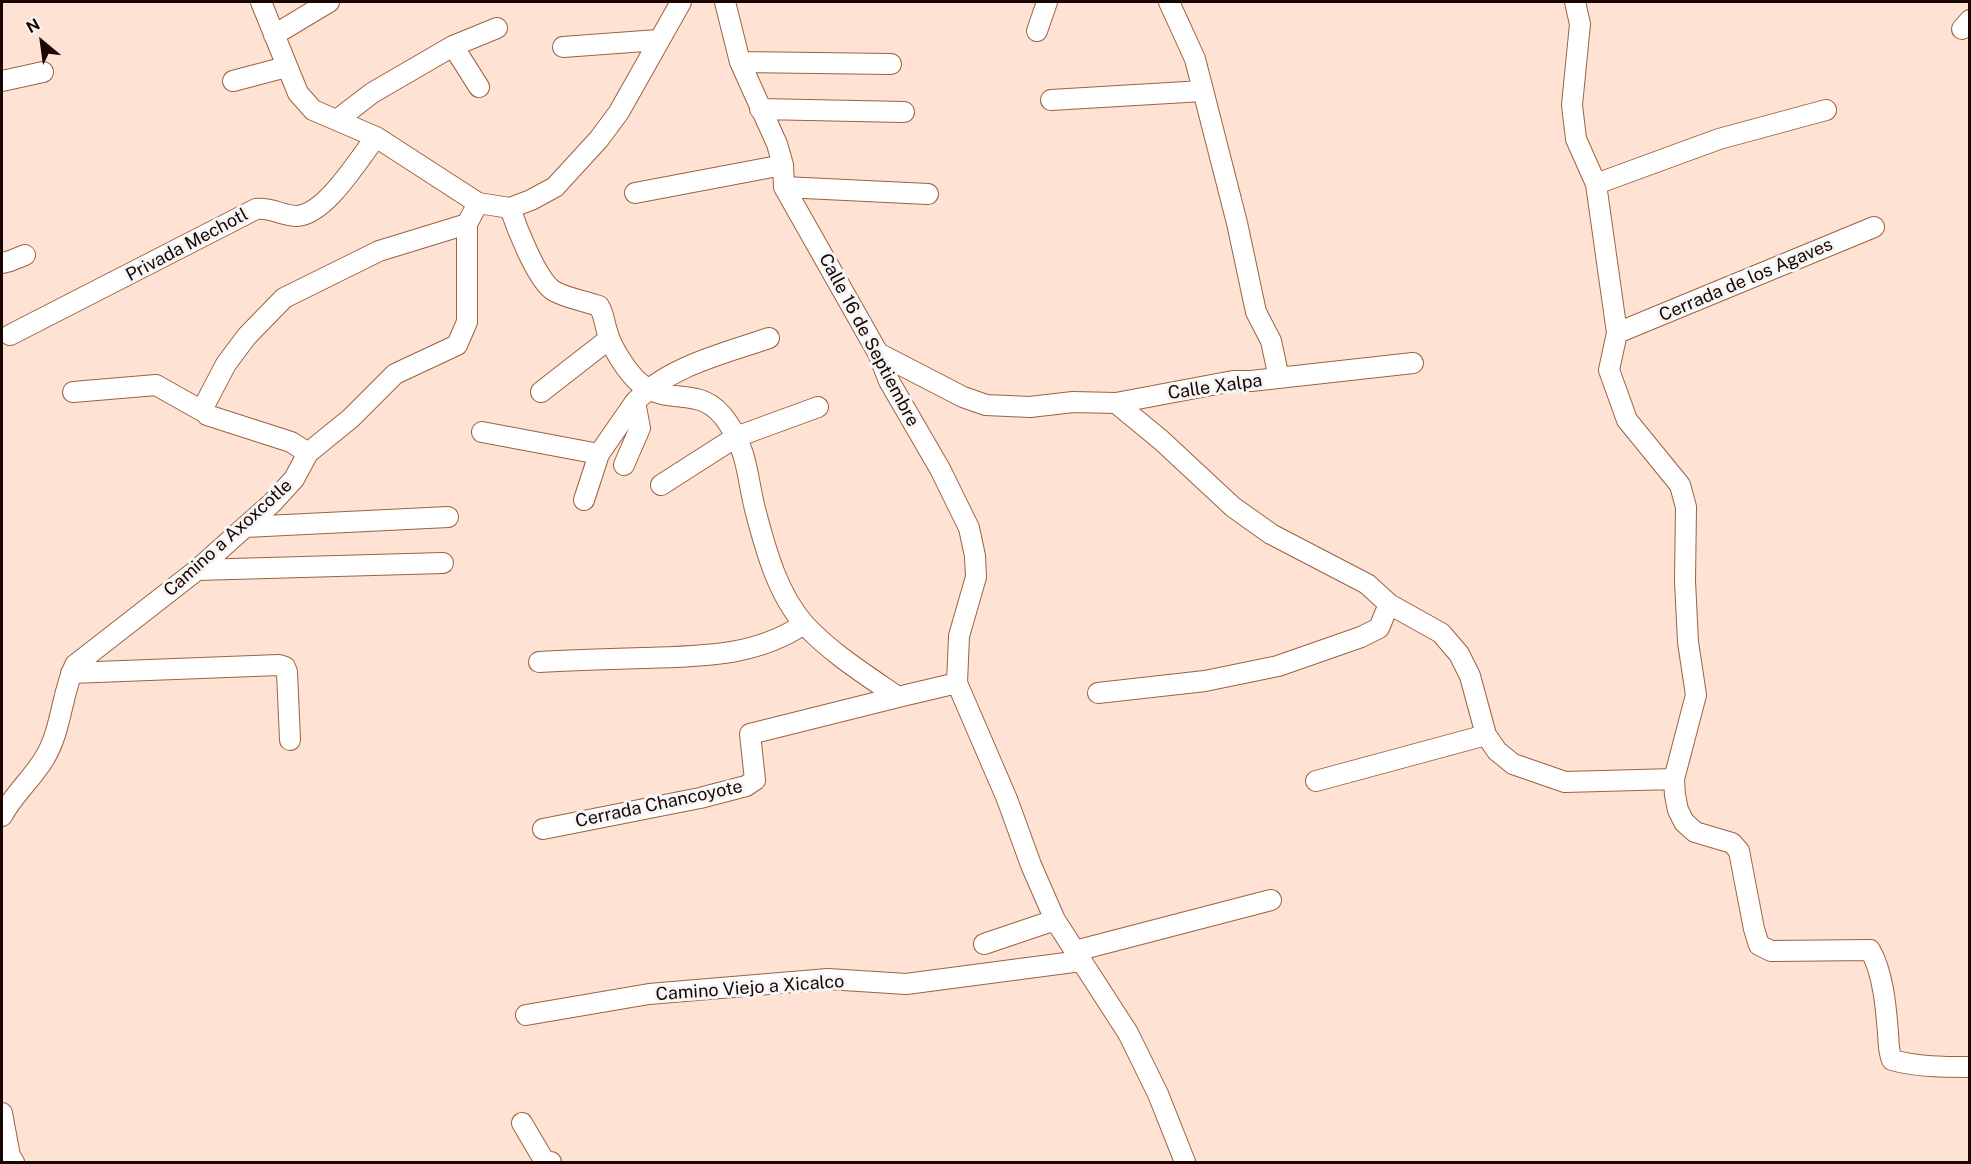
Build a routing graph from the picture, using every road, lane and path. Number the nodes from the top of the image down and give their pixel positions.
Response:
1 (261, 2) edge
2 (329, 2) edge
3 (681, 2) edge
4 (725, 2) edge
5 (1047, 2) edge
6 (1169, 2) edge
7 (1575, 2) edge
8 (497, 28) dead end
9 (1037, 31) dead end
10 (274, 35) junction
11 (658, 40) junction
12 (453, 46) junction
13 (563, 47) dead end
14 (740, 62) junction
15 (891, 64) dead end
16 (286, 67) junction
17 (43, 72) dead end
18 (2, 81) edge
19 (233, 81) dead end
20 (479, 87) dead end
21 (1203, 91) junction
22 (1051, 100) dead end
23 (760, 109) junction
24 (1826, 110) dead end
25 (904, 112) dead end
26 (338, 120) junction
27 (376, 137) junction
28 (783, 165) junction
29 (1596, 184) junction
30 (784, 187) junction
31 (635, 193) dead end
32 (928, 194) dead end
33 (478, 203) junction
34 (510, 208) junction
35 (466, 224) junction
36 (1874, 226) dead end
37 (25, 255) dead end
38 (2, 263) edge
39 (1617, 333) junction
40 (10, 335) dead end
41 (769, 338) dead end
42 (609, 339) junction
43 (879, 353) junction
44 (1413, 363) dead end
45 (1279, 378) junction
46 (74, 392) dead end
47 (541, 392) dead end
48 (641, 395) junction
49 (1116, 402) junction
50 (818, 407) dead end
51 (204, 412) junction
52 (482, 432) dead end
53 (736, 437) junction
54 (308, 453) junction
55 (599, 454) junction
56 (624, 465) dead end
57 (661, 485) dead end
58 (584, 500) dead end
59 (448, 517) dead end
60 (245, 527) junction
61 (443, 563) dead end
62 (197, 570) junction
63 (1389, 604) junction
64 (804, 624) junction
65 (538, 662) dead end
66 (71, 673) junction
67 (957, 683) junction
68 (1098, 693) dead end
69 (898, 697) junction
70 (1486, 735) junction
71 (290, 740) dead end
72 (1674, 779) junction
73 (1316, 781) dead end
74 (2, 816) edge
75 (543, 829) dead end
76 (1271, 900) dead end
77 (1055, 920) junction
78 (984, 944) dead end
79 (1078, 956) junction
80 (526, 1015) dead end
81 (1970, 1067) edge
82 (2, 1113) edge
83 (522, 1123) dead end
84 (14, 1162) edge
85 (551, 1162) edge
86 (1185, 1162) edge

1 - 10 street
2 - 10 street
3 - 11 street
4 - 14 street, Calle 16 de Septiembre
5 - 9 street
6 - 21 street, Calle Xalpa
7 - 29 street
8 - 12 street
10 - 16 street
11 - 13 street
11 - 34 street
12 - 20 street
12 - 26 street
14 - 15 street
14 - 23 street, Calle 16 de Septiembre
16 - 19 street
16 - 26 street
17 - 18 street
21 - 22 street
21 - 45 street, Calle Xalpa
23 - 25 street
23 - 28 street, Calle 16 de Septiembre
24 - 29 street
26 - 27 street
27 - 33 street
27 - 40 street, Privada Mechotl
28 - 30 street, Calle 16 de Septiembre
28 - 31 street
29 - 39 street
30 - 32 street
30 - 43 street, Calle 16 de Septiembre
33 - 34 street
33 - 35 street
34 - 42 street
35 - 51 street
35 - 54 street, Camino a Axoxcotle
36 - 39 street, Cerrada de los Agaves
37 - 38 street
39 - 72 street
41 - 48 street
42 - 47 street
42 - 48 street
43 - 49 street, Calle Xalpa
43 - 67 street, Calle 16 de Septiembre
44 - 45 street
45 - 49 street, Calle Xalpa
46 - 51 street
48 - 53 street
48 - 55 street
48 - 56 street
49 - 63 street
50 - 53 street
51 - 54 street
52 - 55 street
53 - 57 street
53 - 64 street
54 - 60 street, Camino a Axoxcotle
55 - 58 street
59 - 60 street
60 - 62 street, Camino a Axoxcotle
61 - 62 street
62 - 66 street, Camino a Axoxcotle
63 - 68 street
63 - 70 street
64 - 65 street
64 - 69 street
66 - 71 street
66 - 74 street
67 - 69 street
67 - 77 street
69 - 75 street, Cerrada Chancoyote
70 - 72 street
70 - 73 street
72 - 81 street
76 - 79 street, Camino Viejo a Xicalco
77 - 78 street
77 - 79 street
79 - 80 street, Camino Viejo a Xicalco
79 - 86 street
82 - 84 street
83 - 85 street

